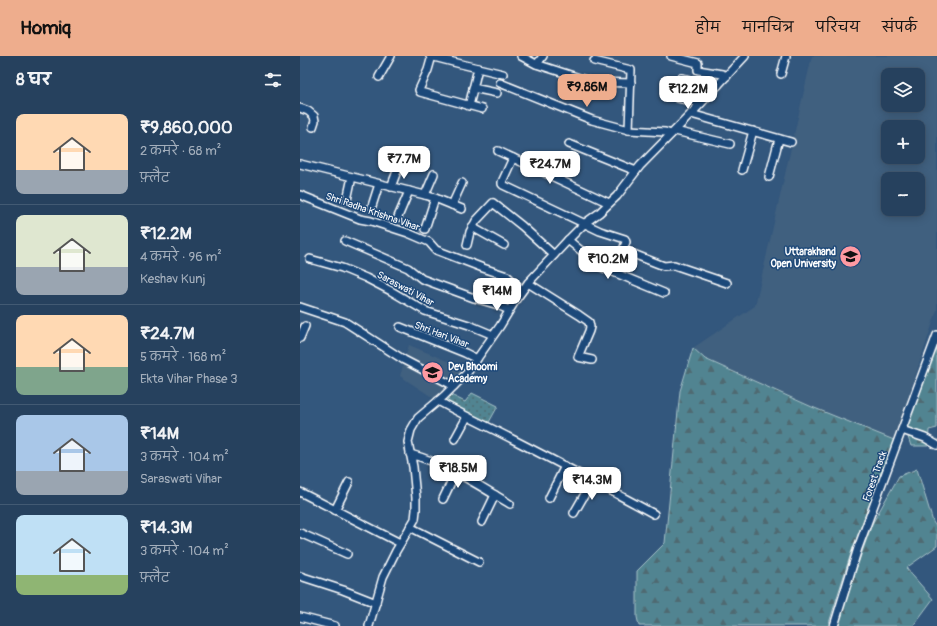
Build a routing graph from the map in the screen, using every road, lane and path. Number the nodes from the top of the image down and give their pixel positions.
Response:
1 (391, 56) edge
2 (431, 56) edge
3 (521, 56) edge
4 (543, 56) edge
5 (671, 56) edge
6 (745, 56) edge
7 (786, 56) edge
8 (594, 61) dead end
9 (537, 64) junction
10 (478, 68) junction
11 (503, 74) dead end
12 (781, 74) dead end
13 (727, 76) junction
14 (379, 77) dead end
15 (681, 78) dead end
16 (500, 83) dead end
17 (631, 83) junction
18 (718, 85) junction
19 (473, 88) junction
20 (497, 93) dead end
21 (678, 98) dead end
22 (701, 102) junction
23 (469, 106) junction
24 (300, 108) edge
25 (482, 109) dead end
26 (691, 114) junction
27 (313, 127) dead end
28 (629, 130) junction
29 (753, 131) junction
30 (673, 132) junction
31 (779, 138) junction
32 (791, 142) dead end
33 (569, 144) dead end
34 (730, 144) dead end
35 (498, 151) dead end
36 (513, 158) junction
37 (300, 164) edge
38 (399, 166) dead end
39 (742, 170) dead end
40 (636, 171) junction
41 (434, 174) dead end
42 (352, 176) junction
43 (769, 177) dead end
44 (462, 183) dead end
45 (378, 184) junction
46 (391, 187) junction
47 (409, 191) junction
48 (300, 195) edge
49 (425, 195) junction
50 (497, 196) dead end
51 (436, 198) junction
52 (347, 200) dead end
53 (493, 203) junction
54 (609, 203) junction
55 (452, 205) junction
56 (372, 206) dead end
57 (462, 209) dead end
58 (398, 217) dead end
59 (585, 223) junction
60 (472, 227) junction
61 (425, 228) dead end
62 (568, 240) junction
63 (345, 241) dead end
64 (467, 245) dead end
65 (504, 245) dead end
66 (554, 255) junction
67 (310, 259) dead end
68 (528, 283) junction
69 (727, 283) dead end
70 (522, 290) junction
71 (664, 293) dead end
72 (300, 307) edge
73 (509, 310) junction
74 (305, 326) dead end
75 (400, 327) dead end
76 (493, 335) junction
77 (937, 335) edge
78 (300, 338) edge
79 (477, 359) junction
80 (592, 360) dead end
81 (454, 386) junction
82 (438, 401) junction
83 (467, 417) junction
84 (902, 430) junction
85 (455, 439) dead end
86 (937, 445) edge
87 (410, 454) junction
88 (565, 466) junction
89 (456, 472) junction
90 (593, 480) junction
91 (350, 482) dead end
92 (300, 492) edge
93 (495, 495) junction
94 (549, 498) dead end
95 (443, 499) dead end
96 (510, 504) dead end
97 (335, 510) junction
98 (574, 513) dead end
99 (654, 514) dead end
100 (482, 522) dead end
101 (410, 527) junction
102 (300, 533) edge
103 (400, 543) junction
104 (347, 554) dead end
105 (479, 562) dead end
106 (300, 576) edge
107 (376, 603) junction
108 (300, 617) edge
109 (335, 626) edge
110 (368, 626) edge
111 (834, 626) edge

1 - 14 street
2 - 10 street
2 - 23 street
3 - 9 street
4 - 9 street
5 - 13 street
6 - 13 street
7 - 12 street
8 - 17 street
9 - 17 street
10 - 11 street
10 - 19 street
13 - 18 street
15 - 18 street
16 - 28 street
17 - 28 street
18 - 22 street
19 - 20 street
19 - 23 street
21 - 22 street
22 - 26 street
23 - 25 street
24 - 27 street
26 - 29 street
26 - 30 street
28 - 30 street
29 - 31 street
29 - 39 street
30 - 34 street
30 - 40 street
31 - 32 street
31 - 43 street
33 - 40 street
35 - 36 street
36 - 54 street
36 - 59 street
37 - 42 street
38 - 46 street
40 - 54 street
41 - 49 street
42 - 45 street
42 - 52 street
44 - 55 street
45 - 46 street
45 - 56 street
46 - 47 street
47 - 49 street
47 - 58 street
48 - 70 street, Shri Radha Krishna Vihar
49 - 51 street
50 - 53 street
51 - 55 street
51 - 61 street
53 - 60 street
53 - 66 street
54 - 59 street
55 - 57 street
59 - 62 street
59 - 69 street
60 - 64 street
60 - 65 street
62 - 66 street
62 - 71 street
63 - 73 street
66 - 68 street
67 - 76 street, Saraswati Vihar
68 - 70 street
68 - 80 street
70 - 73 street
72 - 81 street
73 - 76 street
74 - 78 street
75 - 79 street, Shri Hari Vihar
76 - 79 street
77 - 84 street, Forest Track
79 - 81 street
81 - 82 street
82 - 83 street
82 - 87 street
83 - 85 street
83 - 88 street
84 - 86 street
84 - 111 street, Forest Track
87 - 89 street
87 - 101 street
88 - 90 street
88 - 94 street
89 - 93 street
89 - 95 street
90 - 98 street
90 - 99 street
91 - 97 street
92 - 97 street
93 - 96 street
93 - 100 street
97 - 103 street
101 - 103 street
101 - 105 street
102 - 104 street
103 - 107 street
106 - 107 street
107 - 110 street
108 - 109 street

